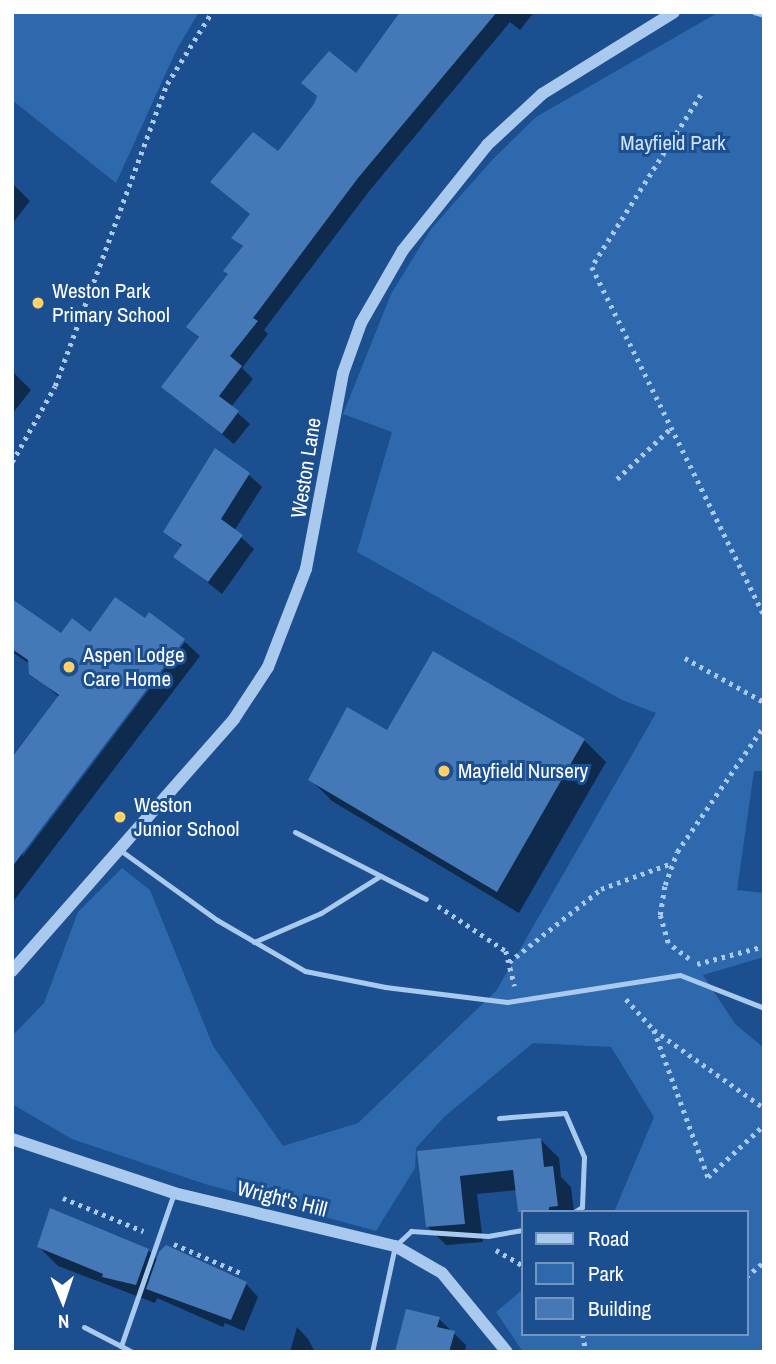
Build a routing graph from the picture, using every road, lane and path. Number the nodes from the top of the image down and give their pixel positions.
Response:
1 (212, 12) edge
2 (674, 12) edge
3 (754, 12) edge
4 (764, 15) edge
5 (701, 95) dead end
6 (671, 428) junction
7 (12, 462) edge
8 (617, 479) dead end
9 (764, 615) edge
10 (685, 658) dead end
11 (764, 702) edge
12 (764, 726) edge
13 (295, 832) dead end
14 (117, 848) junction
15 (673, 863) junction
16 (380, 876) junction
17 (426, 899) joint
18 (254, 942) junction
19 (764, 946) edge
20 (509, 962) junction
21 (695, 964) junction
22 (12, 971) edge
23 (681, 975) junction
24 (614, 985) junction
25 (518, 1000) junction
26 (764, 1007) edge
27 (654, 1030) junction
28 (764, 1108) edge
29 (499, 1118) dead end
30 (764, 1125) edge
31 (12, 1139) edge
32 (174, 1193) junction
33 (577, 1210) edge
34 (520, 1230) edge
35 (395, 1246) junction
36 (764, 1262) edge
37 (748, 1275) edge
38 (84, 1327) dead end
39 (121, 1346) junction
40 (132, 1352) edge
41 (372, 1352) edge
42 (508, 1352) edge

1 - 7 path
2 - 14 street, Weston Lane
3 - 4 lane
5 - 6 path
6 - 8 path
6 - 9 path
10 - 11 path
12 - 15 path
13 - 16 lane
14 - 18 lane
14 - 22 street, Weston Lane
15 - 20 path
15 - 21 path
16 - 17 lane
16 - 18 lane
17 - 20 path
18 - 25 lane
19 - 21 path
20 - 25 path
21 - 23 path
23 - 24 lane
23 - 26 lane
24 - 25 lane
24 - 27 path
27 - 28 path
27 - 30 path
29 - 33 lane
31 - 32 street, Wright's Hill
32 - 35 street, Wright's Hill
32 - 39 lane
34 - 35 lane
35 - 41 lane
35 - 42 street, Wright's Hill
36 - 37 path
38 - 39 lane
39 - 40 lane

